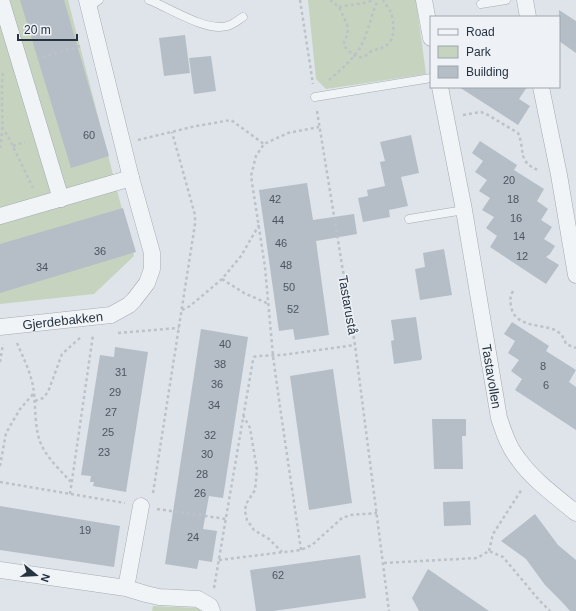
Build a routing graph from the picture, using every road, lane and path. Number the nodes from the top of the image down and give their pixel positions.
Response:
1 (1, 0) edge
2 (149, 0) edge
3 (300, 0) edge
4 (330, 0) edge
5 (374, 0) edge
6 (378, 0) edge
7 (382, 0) edge
8 (424, 0) edge
9 (506, 0) edge
10 (525, 0) edge
11 (91, 2) edge
12 (482, 4) dead end
13 (339, 7) junction
14 (528, 16) edge
15 (243, 17) dead end
16 (430, 33) edge
17 (98, 41) junction
18 (354, 55) junction
19 (44, 57) dead end
20 (4, 67) dead end
21 (430, 78) edge
22 (0, 86) edge
23 (440, 88) edge
24 (541, 88) edge
25 (315, 94) junction
26 (447, 118) junction
27 (1, 127) edge
28 (320, 127) junction
29 (172, 132) junction
30 (25, 142) dead end
31 (122, 144) junction
32 (264, 144) junction
33 (13, 146) junction
34 (0, 148) edge
35 (559, 175) junction
36 (131, 178) junction
37 (61, 198) junction
38 (41, 205) junction
39 (464, 210) junction
40 (0, 216) edge
41 (409, 219) dead end
42 (260, 224) junction
43 (576, 275) edge
44 (222, 279) junction
45 (513, 291) dead end
46 (269, 304) junction
47 (182, 310) junction
48 (0, 327) edge
49 (93, 335) dead end
50 (81, 337) dead end
51 (17, 342) dead end
52 (3, 344) dead end
53 (355, 345) junction
54 (576, 348) edge
55 (273, 356) junction
56 (0, 362) edge
57 (34, 393) junction
58 (35, 401) junction
59 (243, 415) junction
60 (0, 466) edge
61 (532, 475) junction
62 (0, 482) edge
63 (71, 482) junction
64 (70, 494) junction
65 (146, 507) junction
66 (377, 513) junction
67 (576, 513) edge
68 (226, 519) junction
69 (301, 550) junction
70 (489, 551) junction
71 (282, 552) junction
72 (219, 560) junction
73 (384, 562) junction
74 (0, 570) edge
75 (126, 588) junction
76 (211, 609) edge
77 (389, 611) edge
78 (550, 611) edge

1 - 37 street
2 - 15 lane
3 - 25 path, Tastarustå
4 - 13 path
5 - 13 path
6 - 18 path
7 - 18 path
8 - 16 street
9 - 12 lane
10 - 14 street
11 - 17 street, Gjerdebakken
13 - 18 path
17 - 19 path
17 - 31 street, Gjerdebakken
18 - 25 path
20 - 22 path
21 - 25 lane
22 - 27 path
23 - 26 street, Tastavollen
24 - 35 street
25 - 28 path, Tastarustå
26 - 35 path
26 - 39 street, Tastavollen
27 - 33 path
27 - 34 path
28 - 32 path
28 - 53 path, Tastarustå
29 - 31 path
29 - 32 path
29 - 47 path
30 - 33 path
31 - 36 street, Gjerdebakken
32 - 42 path
33 - 38 path
35 - 43 street
36 - 37 street
36 - 48 street, Gjerdebakken
37 - 38 street
38 - 40 street
39 - 41 lane
39 - 61 street, Tastavollen
42 - 44 path
42 - 46 path
44 - 46 path
44 - 47 path
45 - 54 path
46 - 55 path
47 - 65 path
49 - 63 path
50 - 58 path
51 - 57 path
52 - 56 path
53 - 55 path
53 - 66 path, Tastarustå
55 - 59 path
55 - 69 path
57 - 58 path
57 - 60 path
58 - 63 path
59 - 68 path
59 - 71 path
61 - 67 street, Tastavollen
61 - 70 path
62 - 64 path
63 - 64 path
64 - 65 path
65 - 68 path
65 - 75 street
66 - 69 path
66 - 73 path, Tastarustå
68 - 72 path
69 - 71 path
70 - 73 path
70 - 78 path
71 - 72 path
72 - 76 path
73 - 77 path, Tastarustå
74 - 75 street
75 - 76 street

